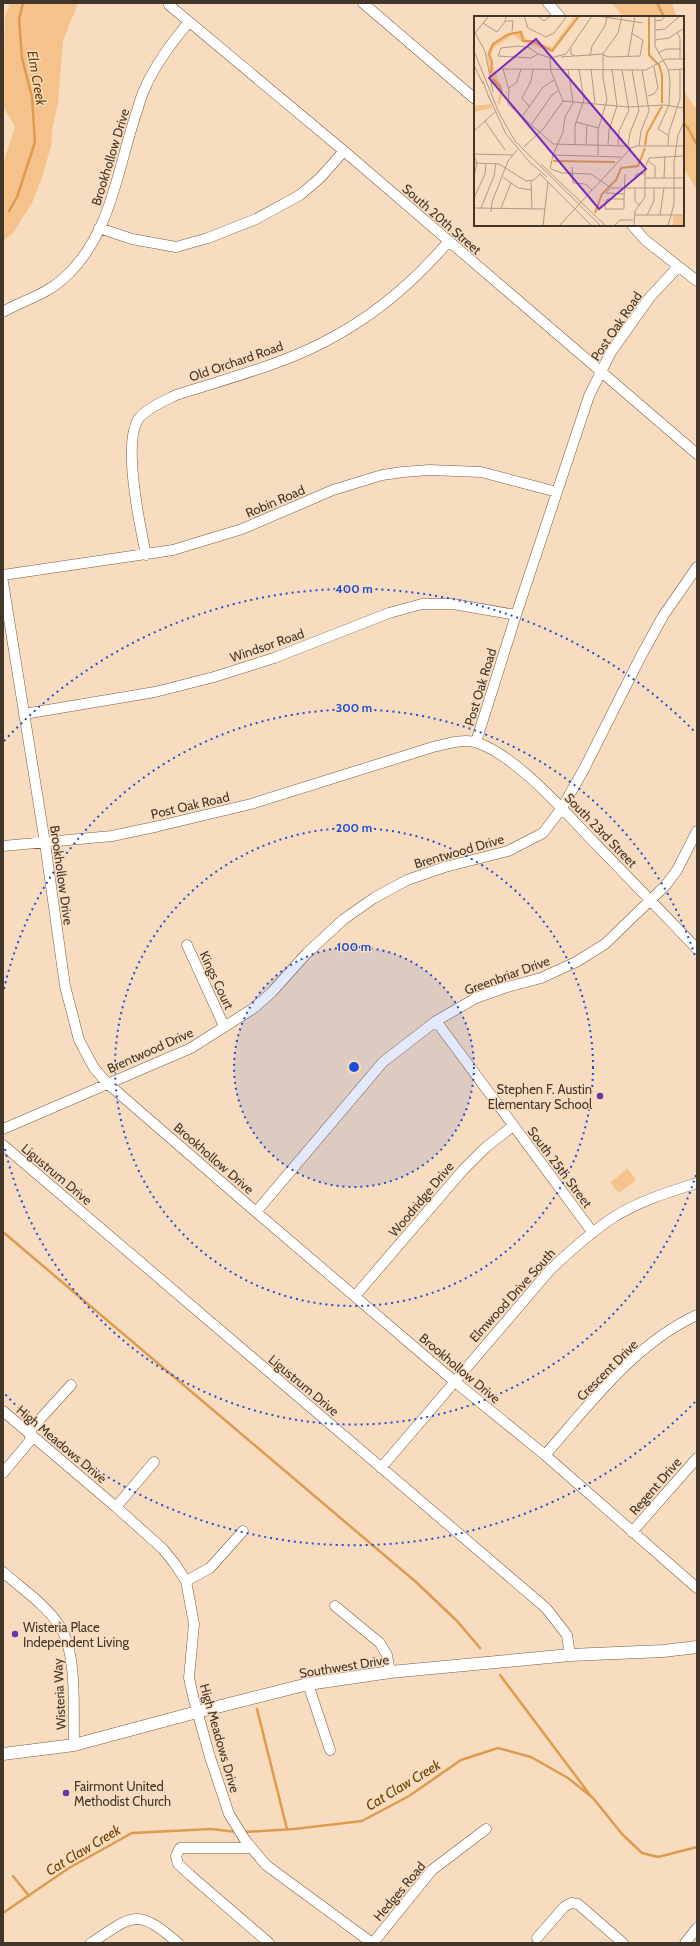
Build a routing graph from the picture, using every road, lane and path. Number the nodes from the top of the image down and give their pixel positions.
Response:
1 (363, 3) edge
2 (548, 3) edge
3 (169, 5) dead end
4 (559, 16) edge
5 (189, 22) junction
6 (474, 98) edge
7 (344, 151) junction
8 (633, 226) edge
9 (100, 228) junction
10 (448, 242) junction
11 (678, 266) junction
12 (697, 281) edge
13 (3, 312) edge
14 (600, 372) junction
15 (697, 454) edge
16 (557, 492) junction
17 (146, 555) junction
18 (697, 566) edge
19 (3, 576) edge
20 (3, 582) edge
21 (516, 615) junction
22 (24, 714) junction
23 (476, 742) junction
24 (562, 808) junction
25 (697, 831) edge
26 (45, 843) junction
27 (3, 846) edge
28 (650, 900) junction
29 (187, 945) dead end
30 (697, 948) edge
31 (436, 1021) junction
32 (224, 1026) junction
33 (107, 1083) junction
34 (513, 1126) junction
35 (3, 1129) edge
36 (3, 1145) edge
37 (697, 1182) edge
38 (256, 1212) junction
39 (593, 1233) junction
40 (355, 1296) junction
41 (697, 1315) edge
42 (454, 1381) junction
43 (70, 1385) dead end
44 (3, 1411) edge
45 (31, 1435) junction
46 (545, 1454) junction
47 (697, 1458) edge
48 (154, 1462) dead end
49 (381, 1468) junction
50 (3, 1473) edge
51 (116, 1507) junction
52 (244, 1531) dead end
53 (632, 1532) junction
54 (3, 1572) edge
55 (186, 1581) junction
56 (697, 1588) edge
57 (335, 1606) dead end
58 (697, 1646) edge
59 (570, 1655) junction
60 (390, 1672) junction
61 (308, 1684) junction
62 (197, 1712) junction
63 (74, 1745) junction
64 (330, 1750) dead end
65 (3, 1754) edge
66 (486, 1829) dead end
67 (248, 1844) junction
68 (697, 1928) edge
69 (538, 1938) dead end
70 (91, 1943) edge
71 (178, 1943) edge
72 (269, 1943) edge
73 (372, 1943) edge
74 (623, 1943) edge
75 (685, 1943) edge

1 - 6 street
2 - 4 street
3 - 5 street, South 20th Street
5 - 7 street, South 20th Street
5 - 9 street, Brookhollow Drive
7 - 9 street
7 - 10 street, South 20th Street
8 - 11 street
9 - 13 street, Brookhollow Drive
10 - 14 street, South 20th Street
10 - 17 street, Old Orchard Road
11 - 12 street
11 - 14 street, Post Oak Road
14 - 15 street, South 20th Street
14 - 16 street, Post Oak Road
16 - 17 street, Robin Road
16 - 21 street, Post Oak Road
17 - 19 street, Robin Road
18 - 24 street, Brentwood Drive
20 - 22 street, Brookhollow Drive
21 - 22 street, Windsor Road
21 - 23 street, Post Oak Road
22 - 26 street, Brookhollow Drive
23 - 24 street, South 23rd Street
23 - 26 street, Post Oak Road
24 - 28 street, South 23rd Street
24 - 32 street, Brentwood Drive
25 - 28 street, Greenbriar Drive
26 - 27 street, Post Oak Road
26 - 33 street, Brookhollow Drive
28 - 30 street, South 23rd Street
28 - 31 street, Greenbriar Drive
29 - 32 street, Kings Court
31 - 34 street, South 25th Street
31 - 38 street, Greenbriar Drive
32 - 33 street, Brentwood Drive
33 - 35 street, Brentwood Drive
33 - 38 street, Brookhollow Drive
34 - 39 street, South 25th Street
34 - 40 street, Woodridge Drive
36 - 49 street, Ligustrum Drive
37 - 39 street, Elmwood Drive South
38 - 40 street, Brookhollow Drive
39 - 42 street, Elmwood Drive South
40 - 42 street, Brookhollow Drive
41 - 46 street, Crescent Drive
42 - 46 street, Brookhollow Drive
42 - 49 street, Elmwood Drive South
43 - 45 street
44 - 45 street, High Meadows Drive
45 - 50 street
45 - 51 street, High Meadows Drive
46 - 53 street, Brookhollow Drive
47 - 53 street, Regent Drive
48 - 51 street
49 - 59 street, Ligustrum Drive
51 - 55 street, High Meadows Drive
52 - 55 street
53 - 56 street, Brookhollow Drive
54 - 63 street, Wisteria Way
55 - 62 street, High Meadows Drive
57 - 60 street
58 - 59 main road, Southwest Drive
59 - 60 main road, Southwest Drive
60 - 61 main road, Southwest Drive
61 - 62 main road, Southwest Drive
61 - 64 street
62 - 63 main road, Southwest Drive
62 - 67 street, High Meadows Drive
63 - 65 main road, Southwest Drive
66 - 73 street, Hedges Road
67 - 72 street
67 - 73 street, High Meadows Drive
68 - 75 street
69 - 74 street
70 - 71 street

